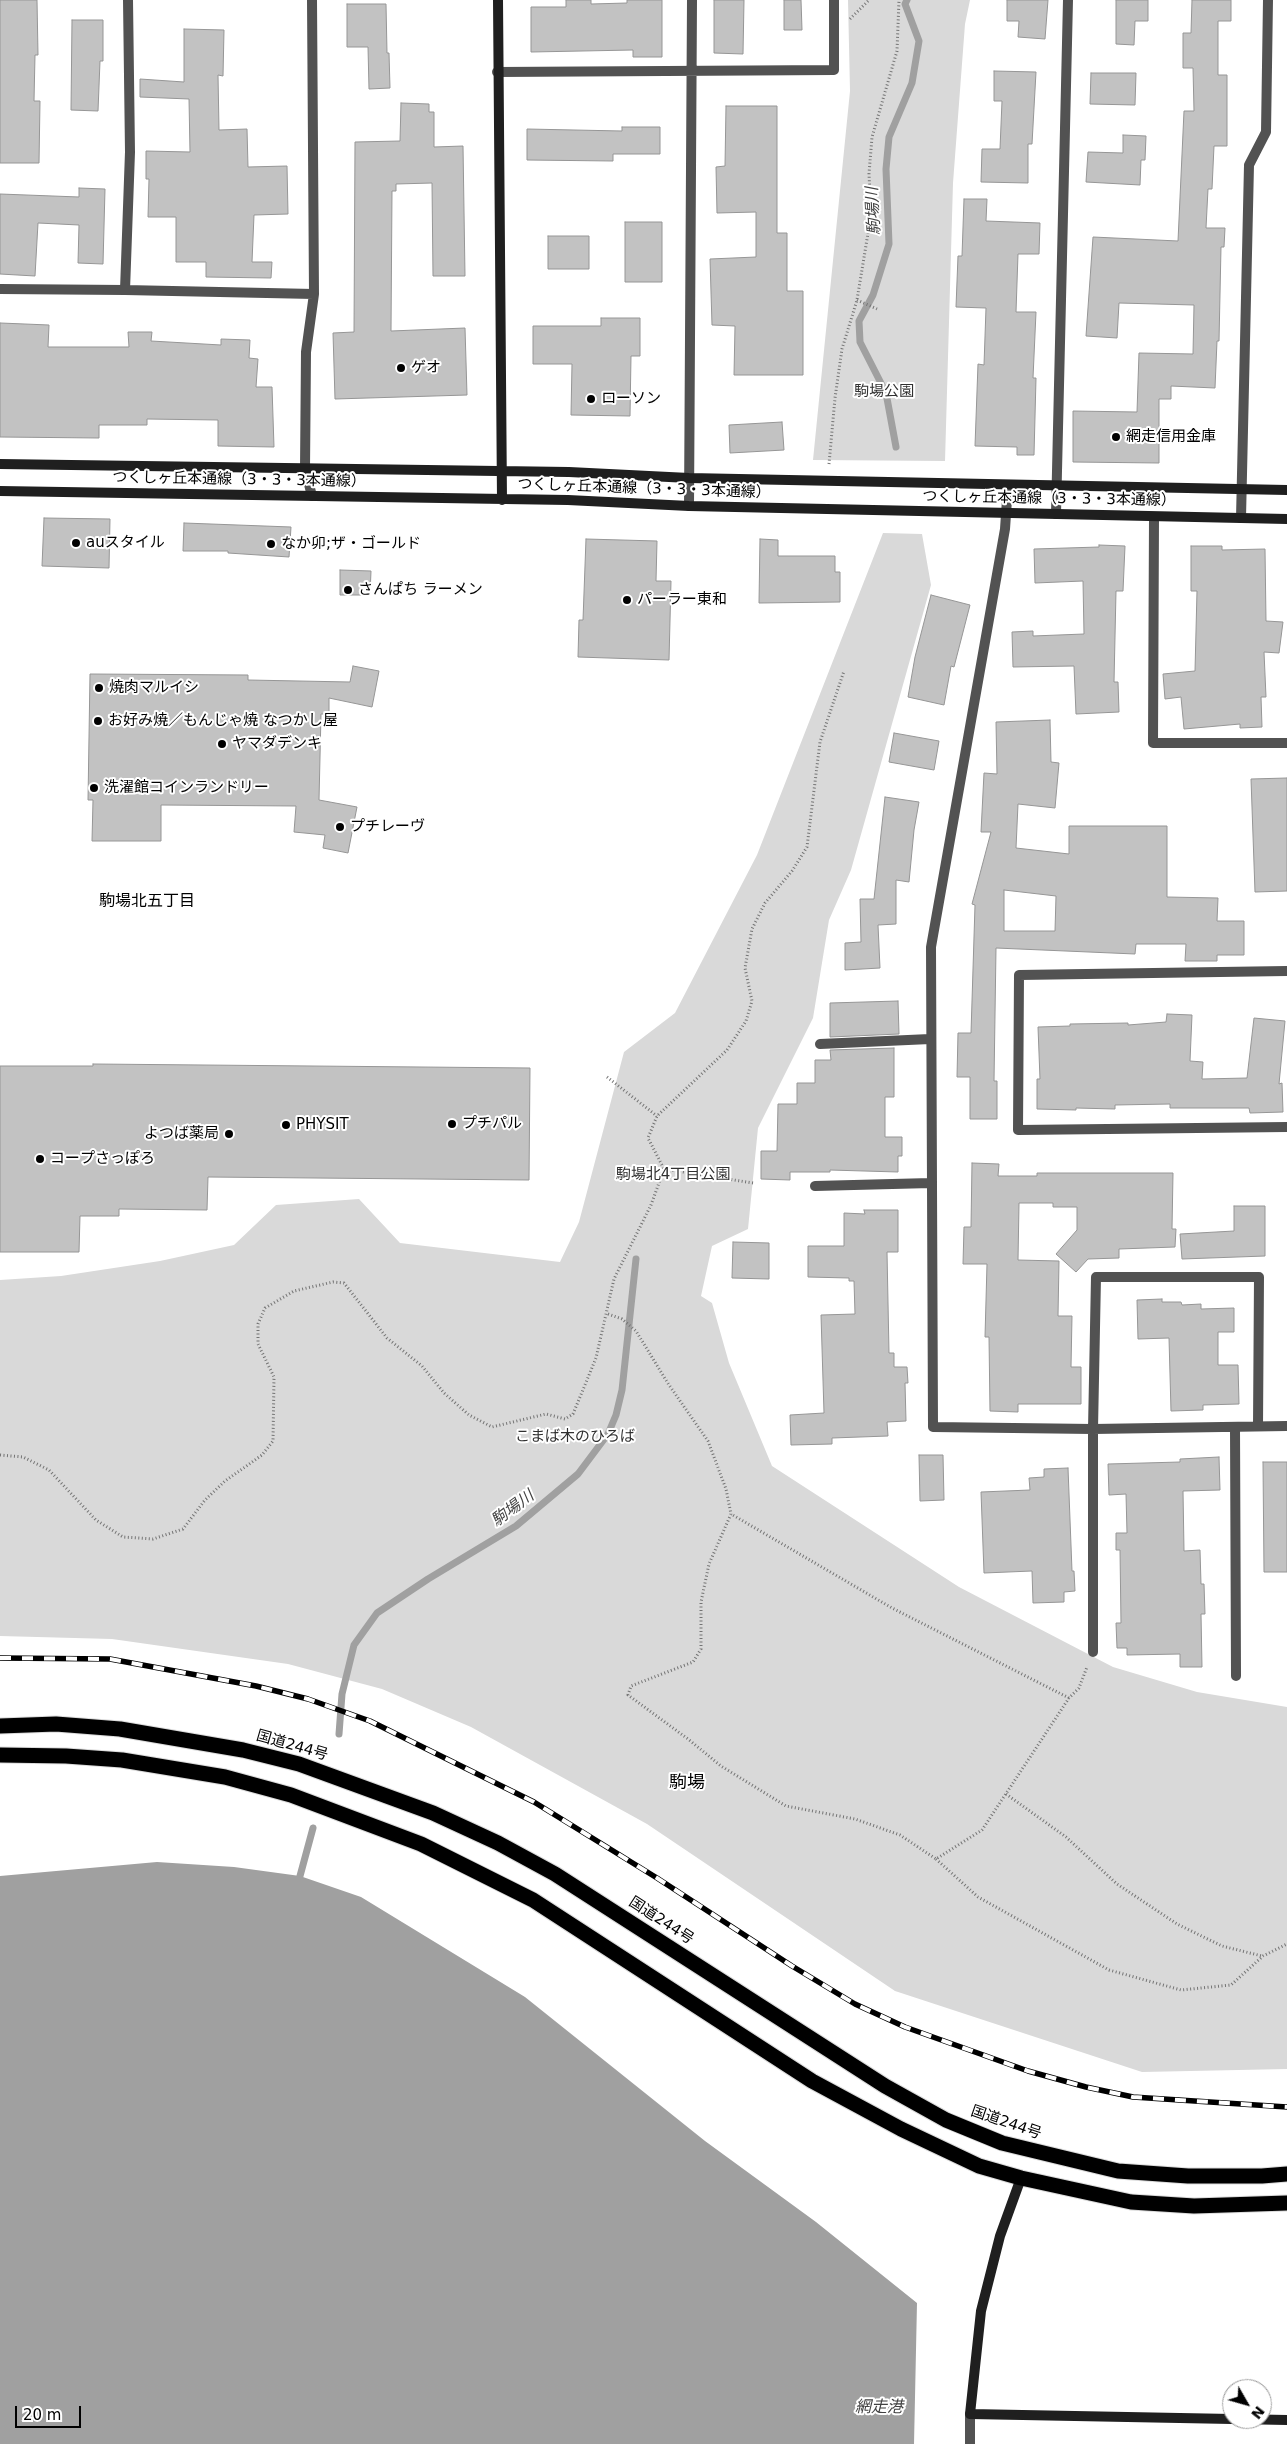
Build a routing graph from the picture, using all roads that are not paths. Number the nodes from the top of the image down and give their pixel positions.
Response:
1 (128, 0) edge
2 (312, 0) edge
3 (498, 0) edge
4 (692, 0) edge
5 (834, 0) edge
6 (1068, 0) edge
7 (1268, 0) edge
8 (692, 70) junction
9 (497, 72) junction
10 (0, 289) edge
11 (125, 290) junction
12 (314, 294) junction
13 (0, 464) edge
14 (305, 469) junction
15 (502, 472) junction
16 (689, 478) junction
17 (1008, 485) junction
18 (1057, 486) junction
19 (1241, 490) junction
20 (1287, 490) edge
21 (0, 491) edge
22 (312, 496) junction
23 (502, 500) junction
24 (689, 506) junction
25 (1008, 513) junction
26 (1056, 514) junction
27 (1154, 517) junction
28 (1241, 518) junction
29 (1287, 518) edge
30 (1287, 742) edge
31 (1287, 970) edge
32 (930, 1039) junction
33 (820, 1044) dead end
34 (1287, 1127) edge
35 (931, 1183) junction
36 (815, 1186) dead end
37 (1235, 1426) junction
38 (1258, 1426) junction
39 (1287, 1426) edge
40 (1093, 1429) junction
41 (1093, 1652) road end
42 (1236, 1676) dead end
43 (0, 1726) edge
44 (0, 1755) edge
45 (1287, 2174) edge
46 (1021, 2178) junction
47 (1287, 2203) edge
48 (970, 2414) junction
49 (1222, 2419) edge
50 (1272, 2420) edge
51 (1287, 2420) edge
52 (970, 2444) edge

1 - 11 street
2 - 12 street
3 - 9 street
4 - 8 street
5 - 8 street
6 - 18 street
7 - 19 street
8 - 9 street
8 - 16 street
9 - 15 street
10 - 11 street
11 - 12 street
12 - 14 street
13 - 14 street, つくしヶ丘本通線（3・3・3本通線）
14 - 15 street, つくしヶ丘本通線（3・3・3本通線）
14 - 22 street
15 - 16 street, つくしヶ丘本通線（3・3・3本通線）
15 - 23 street
16 - 17 street, つくしヶ丘本通線（3・3・3本通線）
16 - 24 street
17 - 18 street, つくしヶ丘本通線（3・3・3本通線）
17 - 25 street
18 - 19 street, つくしヶ丘本通線（3・3・3本通線）
18 - 26 street
19 - 20 street, つくしヶ丘本通線（3・3・3本通線）
19 - 28 street
21 - 22 street, つくしヶ丘本通線（3・3・3本通線）
22 - 23 street, つくしヶ丘本通線（3・3・3本通線）
23 - 24 street, つくしヶ丘本通線（3・3・3本通線）
24 - 25 street, つくしヶ丘本通線（3・3・3本通線）
25 - 26 street, つくしヶ丘本通線（3・3・3本通線）
25 - 32 street
26 - 27 street, つくしヶ丘本通線（3・3・3本通線）
27 - 28 street, つくしヶ丘本通線（3・3・3本通線）
27 - 30 street
28 - 29 street, つくしヶ丘本通線（3・3・3本通線）
31 - 34 street
32 - 33 street
32 - 35 street
35 - 36 street
35 - 40 street
37 - 38 street
37 - 40 street
37 - 42 street
38 - 39 street
38 - 40 street
40 - 41 street
43 - 45 highway, 国道244号
44 - 46 highway
46 - 47 highway
46 - 48 street
48 - 49 street
48 - 52 street
50 - 51 street

